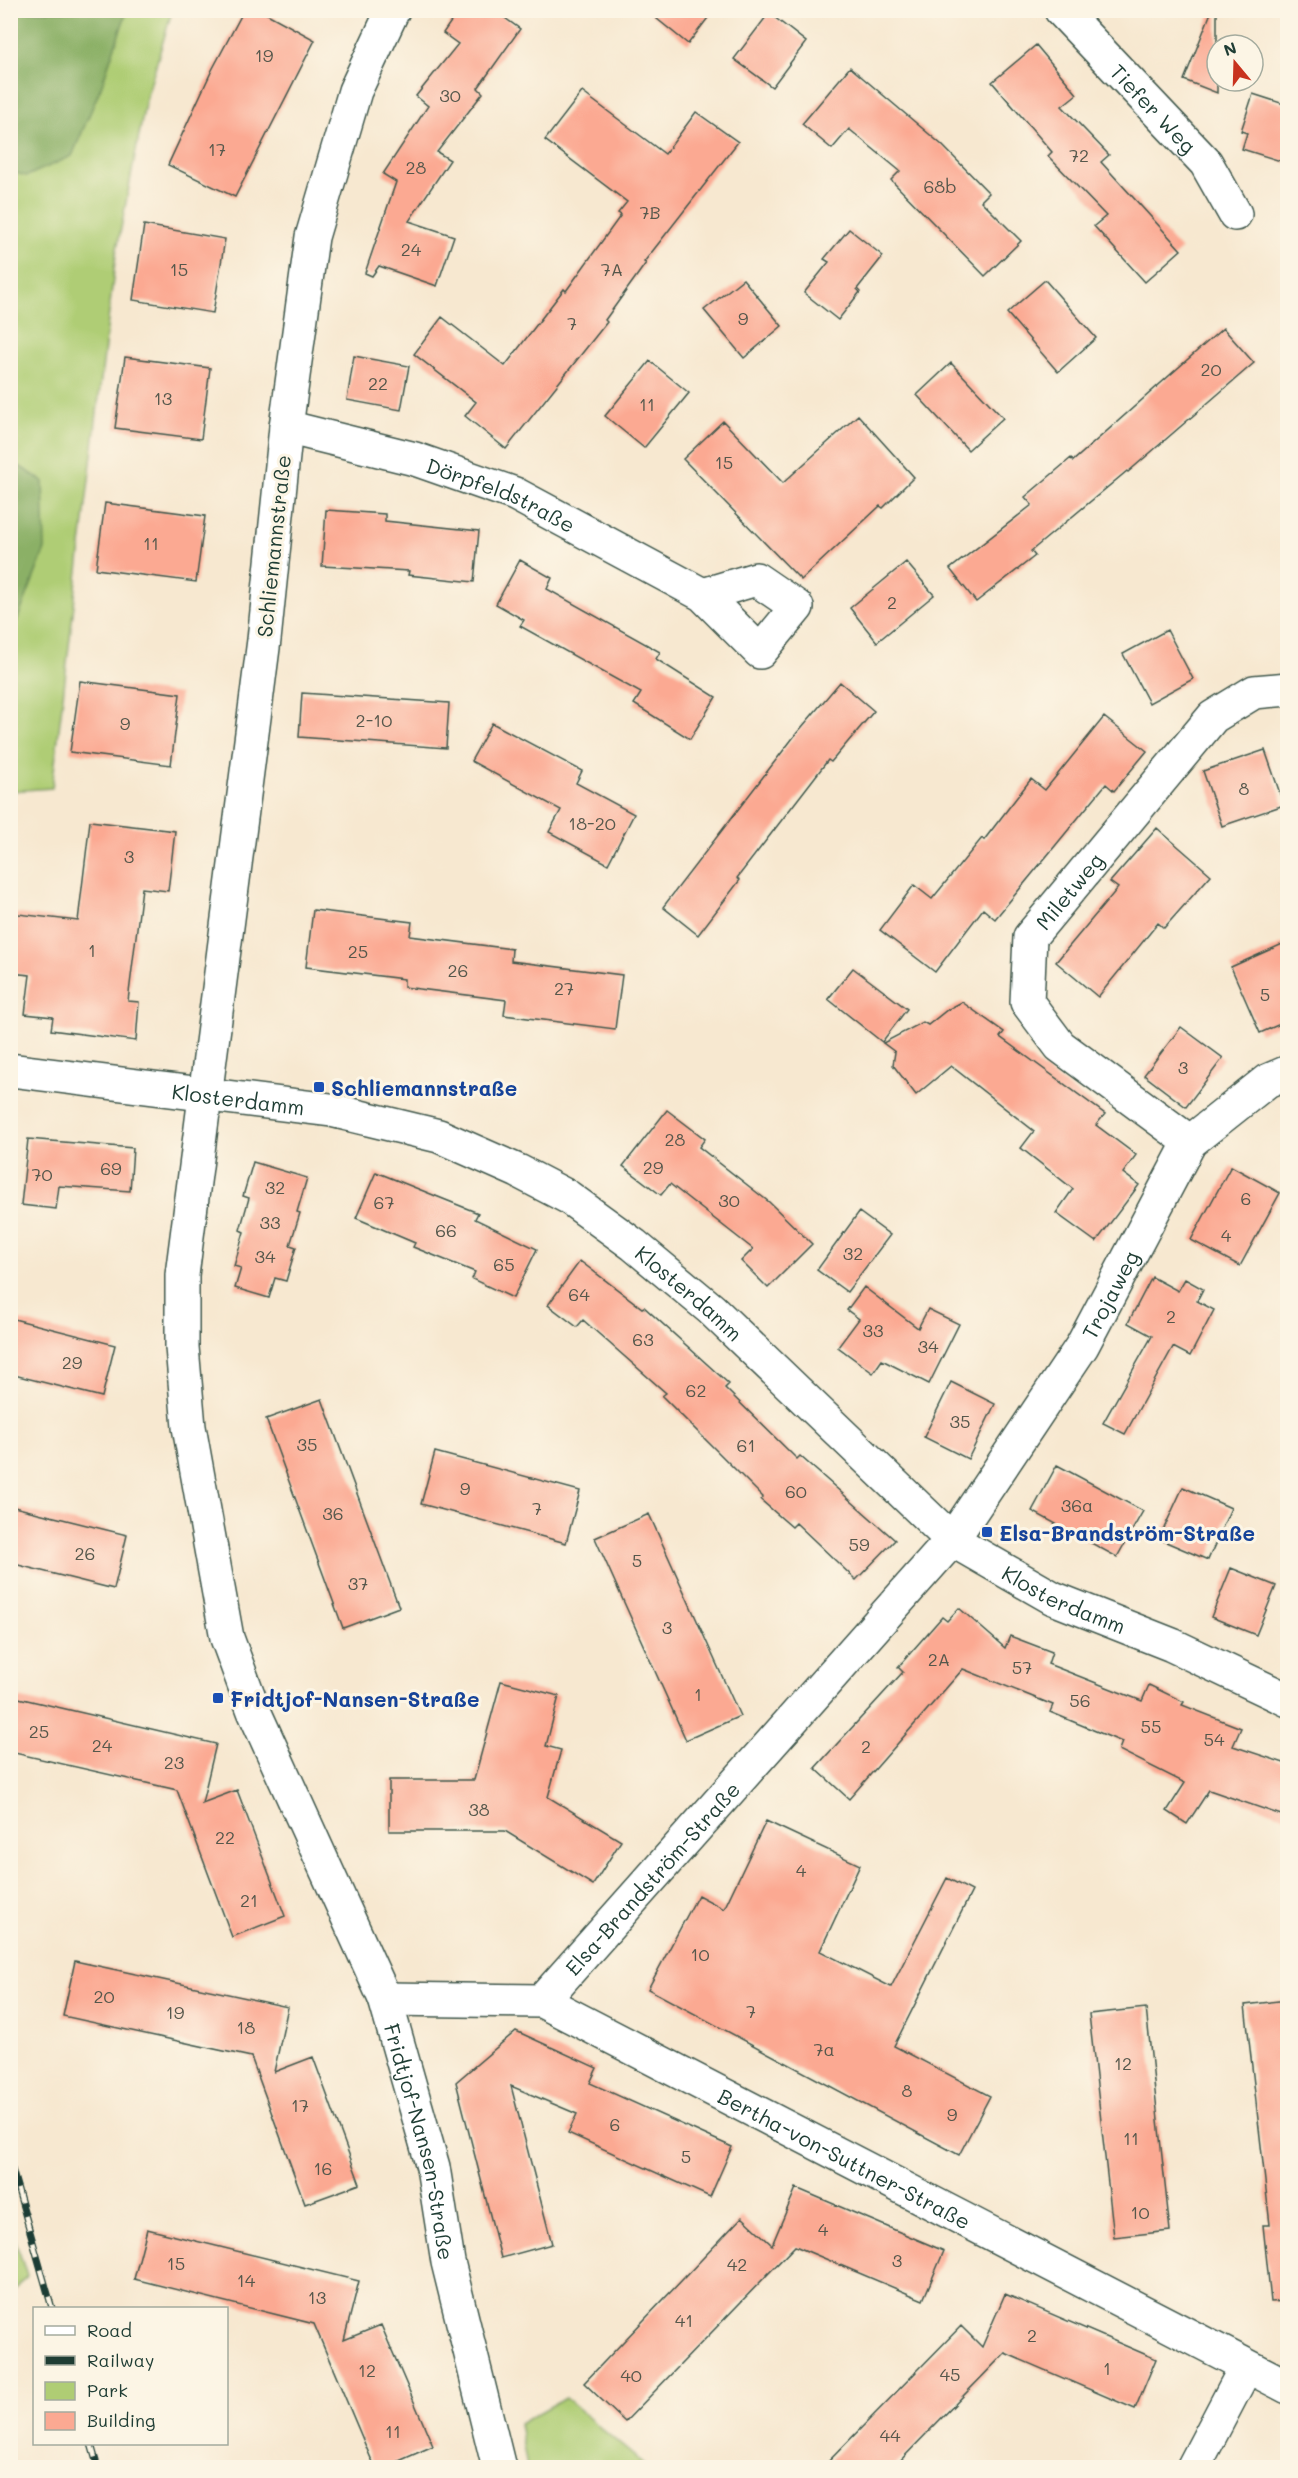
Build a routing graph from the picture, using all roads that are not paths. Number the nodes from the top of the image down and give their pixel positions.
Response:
1 (393, 10) edge
2 (1061, 10) edge
3 (1235, 214) dead end
4 (286, 427) junction
5 (703, 595) dead end
6 (1287, 689) edge
7 (10, 1070) edge
8 (1287, 1072) edge
9 (204, 1094) junction
10 (1190, 1142) junction
11 (952, 1540) junction
12 (1287, 1700) edge
13 (385, 1999) junction
14 (542, 2001) junction
15 (1246, 2367) junction
16 (1287, 2387) edge
17 (499, 2468) edge
18 (1193, 2468) edge

1 - 4 street, Schliemannstraße
2 - 3 street, Tiefer Weg
4 - 5 street, Dörpfeldstraße
4 - 9 street, Schliemannstraße
6 - 10 street, Miletweg
7 - 9 street, Klosterdamm
8 - 10 street, Trojaweg
9 - 11 street, Klosterdamm
9 - 13 street, Fridtjof-Nansen-Straße
10 - 11 street, Trojaweg
11 - 12 street, Klosterdamm
11 - 14 street, Elsa-Brandström-Straße
13 - 14 street, Bertha-von-Suttner-Straße
13 - 17 street, Fridtjof-Nansen-Straße
14 - 15 street, Bertha-von-Suttner-Straße
15 - 16 street, Bertha-von-Suttner-Straße
15 - 18 street

